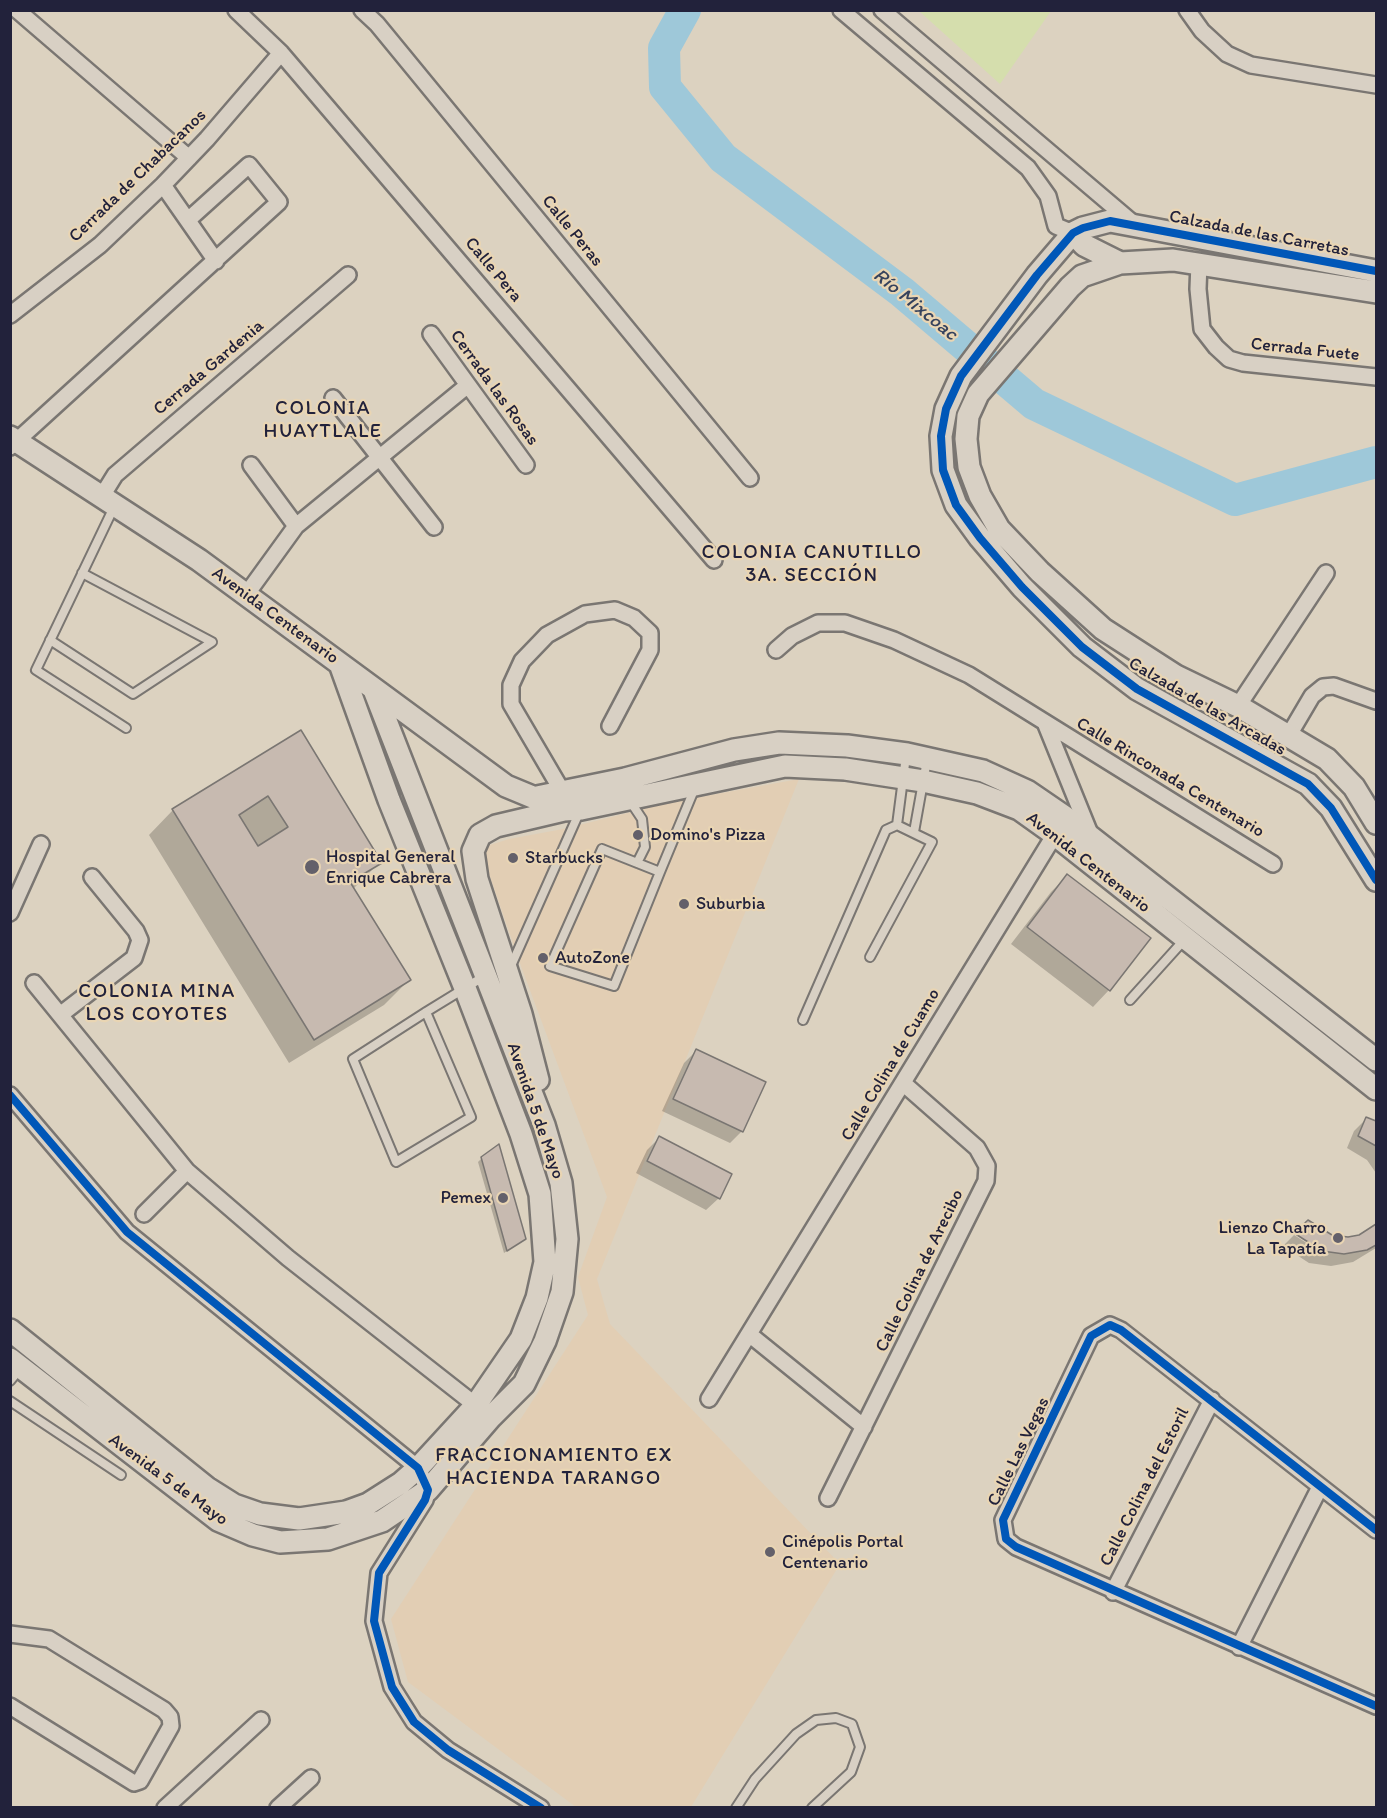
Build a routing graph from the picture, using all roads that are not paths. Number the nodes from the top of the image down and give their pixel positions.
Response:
1 (17, 10) edge
2 (236, 10) edge
3 (362, 10) edge
4 (841, 10) edge
5 (882, 10) edge
6 (1187, 10) edge
7 (281, 53) junction
8 (1377, 85) edge
9 (189, 158) junction
10 (163, 184) junction
11 (188, 220) junction
12 (1136, 226) junction
13 (1073, 233) junction
14 (216, 261) junction
15 (1120, 263) junction
16 (1199, 263) junction
17 (1377, 271) edge
18 (348, 275) dead end
19 (1377, 292) edge
20 (10, 315) edge
21 (431, 334) dead end
22 (1377, 377) edge
23 (468, 385) junction
24 (333, 398) dead end
25 (13, 442) edge
26 (378, 458) junction
27 (250, 465) dead end
28 (526, 465) dead end
29 (750, 478) dead end
30 (108, 501) junction
31 (296, 526) junction
32 (434, 527) dead end
33 (714, 560) dead end
34 (81, 573) junction
35 (1326, 573) dead end
36 (246, 595) junction
37 (50, 640) junction
38 (776, 650) dead end
39 (340, 663) junction
40 (374, 690) junction
41 (1377, 701) edge
42 (1239, 706) junction
43 (1046, 725) junction
44 (610, 726) dead end
45 (126, 728) dead end
46 (1289, 735) junction
47 (917, 757) junction
48 (914, 779) junction
49 (696, 785) junction
50 (629, 800) junction
51 (569, 804) junction
52 (1377, 823) edge
53 (897, 825) junction
54 (1060, 826) junction
55 (914, 832) junction
56 (1092, 837) junction
57 (41, 844) dead end
58 (637, 863) junction
59 (1273, 864) dead end
60 (1099, 870) junction
61 (660, 872) junction
62 (1374, 872) edge
63 (92, 877) dead end
64 (10, 913) edge
65 (1199, 921) junction
66 (1184, 939) junction
67 (870, 957) dead end
68 (508, 973) junction
69 (486, 976) junction
70 (34, 983) dead end
71 (465, 988) junction
72 (1130, 1000) dead end
73 (426, 1012) junction
74 (60, 1015) junction
75 (803, 1020) dead end
76 (1377, 1060) edge
77 (903, 1083) junction
78 (1377, 1089) edge
79 (10, 1095) edge
80 (544, 1125) junction
81 (187, 1171) junction
82 (144, 1214) dead end
83 (545, 1262) junction
84 (566, 1264) junction
85 (10, 1330) edge
86 (749, 1334) junction
87 (14, 1369) edge
88 (90, 1394) junction
89 (709, 1399) dead end
90 (1212, 1400) junction
91 (10, 1401) edge
92 (76, 1410) junction
93 (483, 1412) junction
94 (864, 1427) junction
95 (418, 1468) junction
96 (121, 1476) dead end
97 (1320, 1487) junction
98 (428, 1490) junction
99 (828, 1498) dead end
100 (1377, 1530) edge
101 (1113, 1592) junction
102 (10, 1634) edge
103 (1239, 1647) junction
104 (10, 1706) edge
105 (1377, 1706) edge
106 (261, 1720) dead end
107 (311, 1778) dead end
108 (165, 1808) edge
109 (279, 1808) edge
110 (541, 1808) edge
111 (736, 1808) edge
112 (812, 1808) edge

1 - 9 street
2 - 7 street, Calle Pera
3 - 29 street, Calle Peras
4 - 13 street, Calzada de las Carretas
5 - 12 street, Calzada de las Carretas
6 - 8 street
7 - 9 street, Cerrada de Chabacanos
7 - 33 street, Calle Pera
9 - 10 street, Cerrada de Chabacanos
10 - 11 street
10 - 20 street, Cerrada de Chabacanos
11 - 14 street
11 - 14 street
12 - 13 main road, Calzada de las Arcadas
12 - 17 main road, Calzada de las Carretas
13 - 15 main road, Calzada de las Carretas
13 - 62 main road, Calzada de las Arcadas
14 - 25 street
15 - 16 main road, Calzada de las Carretas
15 - 42 main road, Calzada de las Arcadas
16 - 19 main road, Calzada de las Carretas
16 - 22 street, Cerrada Fuete
18 - 30 street, Cerrada Gardenia
21 - 23 street, Cerrada las Rosas
23 - 26 street
23 - 28 street, Cerrada las Rosas
24 - 26 street
25 - 30 main road, Avenida Centenario
26 - 31 street
26 - 32 street
27 - 31 street
30 - 34 lane
30 - 36 main road, Avenida Centenario
31 - 36 street
34 - 37 lane
34 - 37 lane
35 - 42 street
36 - 39 main road, Avenida Centenario
37 - 45 lane
38 - 43 street, Calle Rinconada Centenario
39 - 40 main road, Avenida Centenario
39 - 71 main road, Avenida 5 de Mayo
40 - 51 main road, Avenida Centenario
40 - 69 main road, Avenida 5 de Mayo
41 - 46 street
42 - 46 main road, Calzada de las Arcadas
43 - 56 street, Calle Rinconada Centenario
43 - 59 street, Calle Rinconada Centenario
44 - 51 street
46 - 52 main road, Calzada de las Arcadas
47 - 48 lane
47 - 48 lane
47 - 51 main road, Avenida Centenario
47 - 54 main road, Avenida Centenario
48 - 49 main road, Avenida Centenario
48 - 53 lane
48 - 54 main road, Avenida Centenario
48 - 55 lane
49 - 50 main road, Avenida Centenario
49 - 61 lane
50 - 51 main road, Avenida Centenario
50 - 58 lane
51 - 68 lane
51 - 68 main road
53 - 55 lane
53 - 75 lane
54 - 56 main road, Avenida Centenario
54 - 60 main road, Avenida Centenario
54 - 77 street, Calle Colina de Cuamo
55 - 67 lane
56 - 60 street, Calle Rinconada Centenario
56 - 65 main road, Avenida Centenario
57 - 64 street
58 - 61 lane
58 - 61 lane
60 - 66 main road, Avenida Centenario
63 - 74 street
65 - 66 lane
65 - 76 main road, Avenida Centenario
66 - 72 lane
66 - 78 main road, Avenida Centenario
68 - 80 main road
69 - 71 lane
69 - 80 main road, Avenida 5 de Mayo
70 - 74 street
71 - 73 lane
71 - 83 main road, Avenida 5 de Mayo
73 - 73 lane
74 - 81 street
77 - 86 street, Calle Colina de Cuamo
77 - 94 street, Calle Colina de Arecibo
79 - 95 street
80 - 84 main road, Avenida 5 de Mayo
81 - 82 street
81 - 93 street
83 - 84 main road
83 - 93 main road, Avenida 5 de Mayo
84 - 93 main road, Avenida 5 de Mayo
85 - 88 main road, Avenida 5 de Mayo
86 - 89 street, Calle Colina de Cuamo
86 - 94 street
87 - 92 main road, Avenida 5 de Mayo
88 - 92 main road
88 - 95 main road, Avenida 5 de Mayo
90 - 97 street, Calle Las Vegas
90 - 101 street, Calle Colina del Estoril
90 - 101 street, Calle Las Vegas
91 - 96 lane
92 - 98 main road, Avenida 5 de Mayo
93 - 95 main road, Avenida 5 de Mayo
93 - 98 main road, Avenida 5 de Mayo
94 - 99 street, Calle Colina de Arecibo
95 - 98 street
97 - 100 street, Calle Las Vegas
97 - 103 street
98 - 110 street
101 - 103 street, Calle Las Vegas
102 - 104 street
103 - 105 street, Calle Las Vegas
106 - 108 street
107 - 109 street
111 - 112 lane

